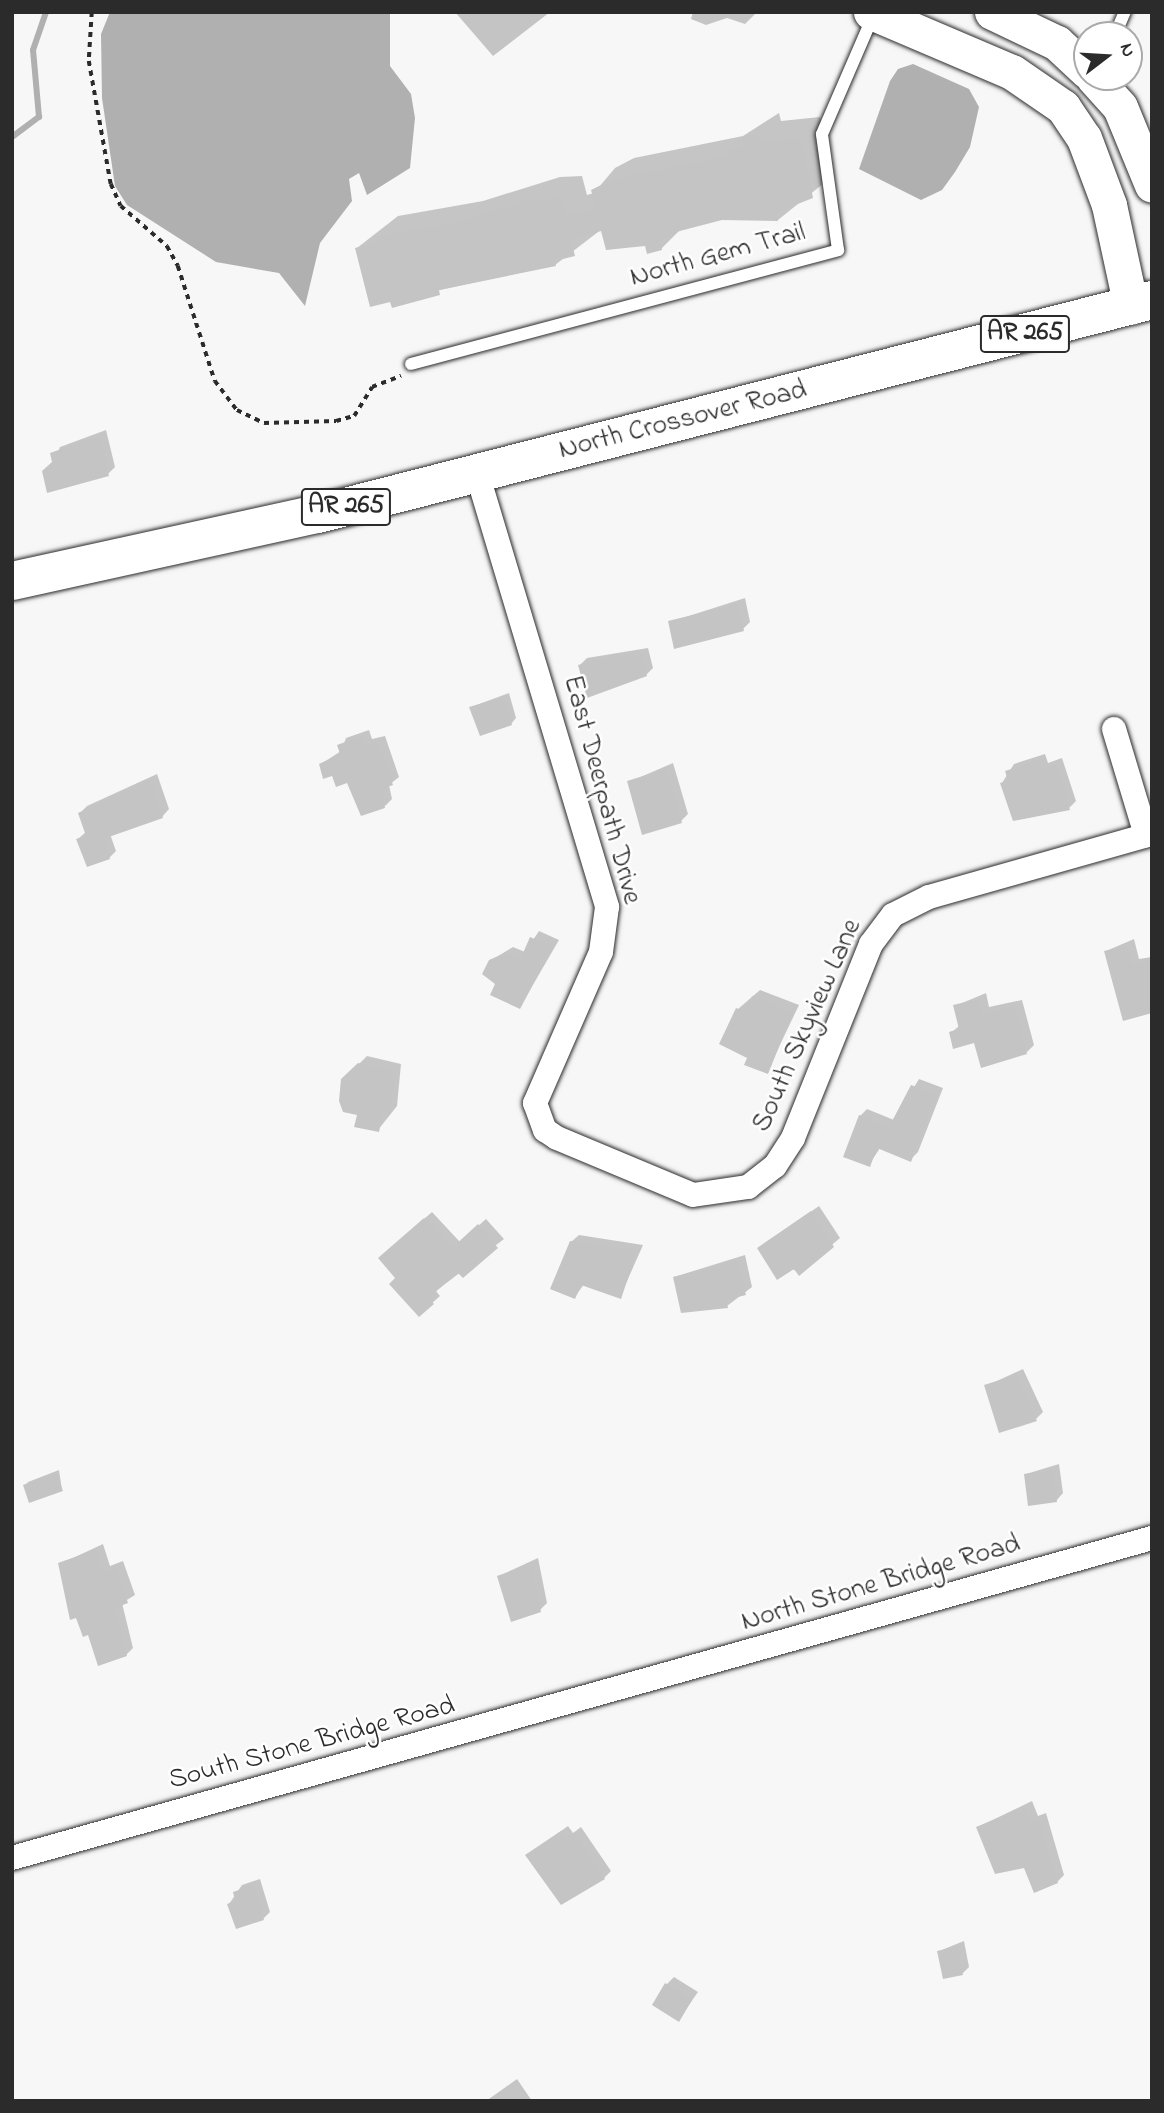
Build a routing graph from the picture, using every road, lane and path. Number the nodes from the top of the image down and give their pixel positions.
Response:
1 (92, 12) edge
2 (992, 12) edge
3 (873, 13) edge
4 (1073, 73) edge
5 (1073, 85) edge
6 (1080, 91) edge
7 (1089, 91) edge
8 (1152, 185) edge
9 (1141, 304) edge
10 (411, 364) joint
11 (477, 473) junction
12 (12, 581) edge
13 (1114, 729) dead end
14 (1149, 835) edge
15 (537, 1117) joint
16 (1152, 1538) edge
17 (628, 1688) joint
18 (12, 1858) edge

1 - 10 path
2 - 4 street
3 - 5 street
3 - 10 lane, North Gem Trail
6 - 9 street
7 - 8 street
9 - 11 main road, North Crossover Road / AR 265
11 - 12 main road, North Crossover Road / AR 265
11 - 15 street, East Deerpath Drive
13 - 14 street
14 - 15 street, South Skyview Lane
16 - 17 street, North Stone Bridge Road
17 - 18 street, South Stone Bridge Road

